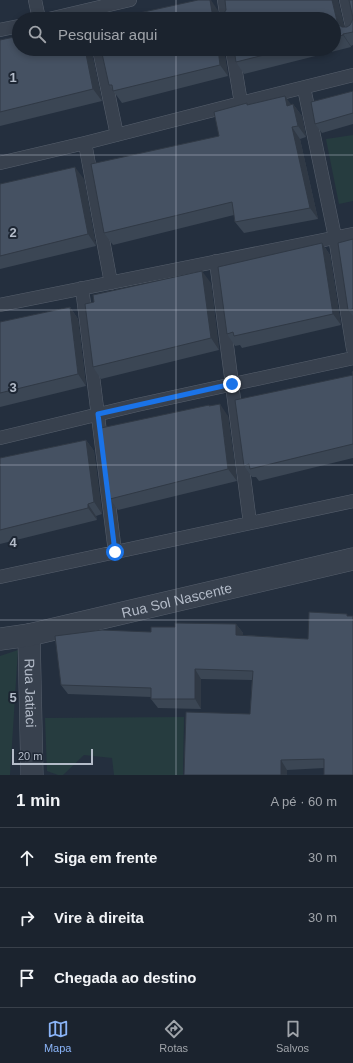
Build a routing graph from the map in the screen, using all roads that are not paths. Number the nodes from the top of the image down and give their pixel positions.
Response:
1 (35, 0) edge
2 (130, 0) edge
3 (224, 0) edge
4 (346, 0) edge
5 (38, 12) edge
6 (97, 12) edge
7 (226, 12) edge
8 (12, 27) edge
9 (0, 30) edge
10 (353, 31) edge
11 (100, 56) edge
12 (233, 56) edge
13 (353, 75) edge
14 (304, 88) junction
15 (241, 103) junction
16 (117, 135) junction
17 (85, 143) junction
18 (0, 163) edge
19 (353, 234) edge
20 (335, 237) junction
21 (216, 261) junction
22 (111, 283) junction
23 (82, 288) junction
24 (0, 305) edge
25 (353, 350) edge
26 (353, 358) edge
27 (232, 384) junction
28 (98, 414) junction
29 (0, 438) edge
30 (353, 501) edge
31 (250, 523) junction
32 (115, 552) junction
33 (353, 559) edge
34 (0, 576) edge
35 (29, 636) junction
36 (0, 638) edge
37 (32, 775) edge

1 - 5 lane
2 - 6 lane
3 - 7 lane
4 - 10 lane
8 - 9 lane
11 - 16 lane
12 - 15 lane
13 - 14 lane
14 - 15 lane
14 - 20 lane
15 - 16 lane
16 - 17 lane
17 - 18 lane
17 - 22 lane
19 - 20 lane
20 - 21 lane
20 - 25 lane
21 - 22 lane
21 - 27 lane
22 - 23 lane
23 - 24 lane
23 - 28 lane
26 - 27 lane
27 - 28 lane
27 - 31 lane
28 - 29 lane
28 - 32 lane
30 - 31 lane
31 - 32 lane
32 - 34 lane
33 - 35 street, Rua Sol Nascente
35 - 36 street, Rua Sol Nascente
35 - 37 street, Rua Jatiaci

